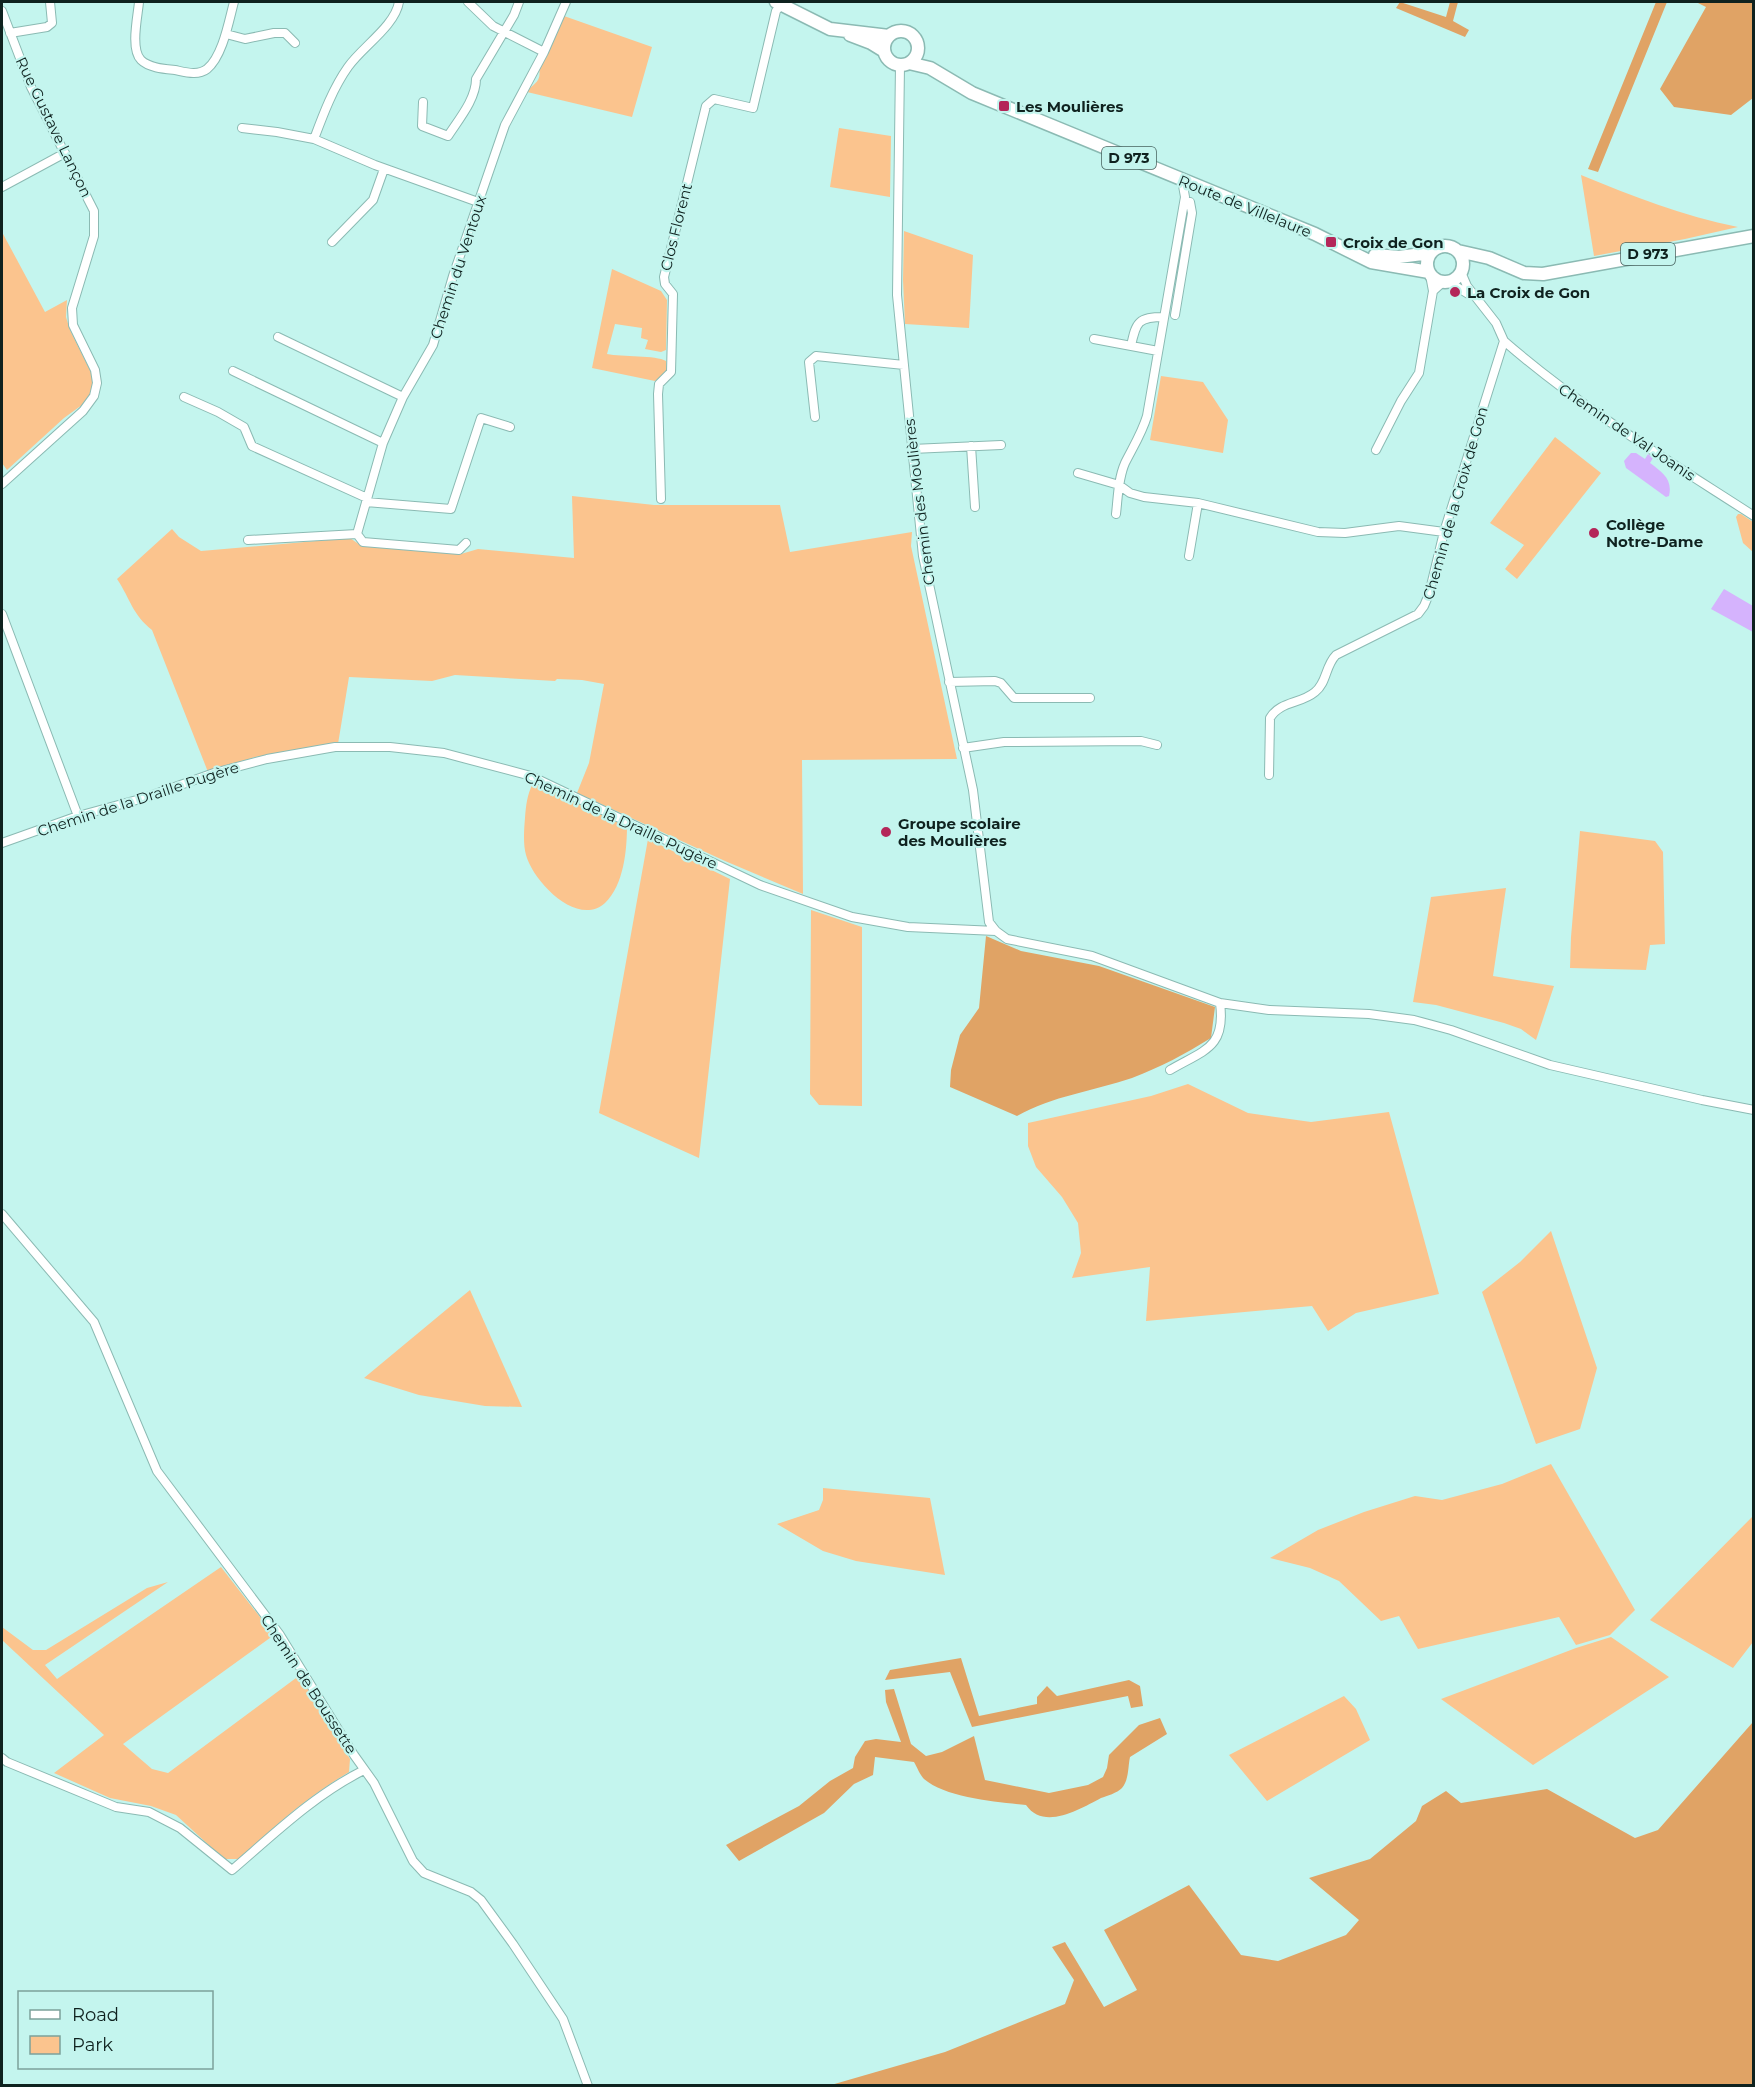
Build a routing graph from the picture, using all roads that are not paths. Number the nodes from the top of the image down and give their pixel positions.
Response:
1 (50, 2) edge
2 (139, 2) edge
3 (234, 2) edge
4 (399, 2) edge
5 (468, 2) edge
6 (519, 2) edge
7 (566, 2) edge
8 (778, 3) edge
9 (2, 11) edge
10 (502, 32) junction
11 (844, 32) junction
12 (10, 33) junction
13 (226, 33) junction
14 (889, 36) junction
15 (295, 43) dead end
16 (884, 51) junction
17 (918, 51) junction
18 (544, 52) junction
19 (905, 64) junction
20 (930, 68) junction
21 (423, 102) dead end
22 (242, 128) dead end
23 (314, 139) junction
24 (65, 153) junction
25 (384, 169) junction
26 (1182, 180) junction
27 (2, 186) edge
28 (1199, 187) junction
29 (478, 202) junction
30 (1190, 202) junction
31 (1182, 212) junction
32 (1754, 236) edge
33 (332, 242) dead end
34 (1331, 242) junction
35 (1458, 251) junction
36 (1430, 253) junction
37 (1496, 261) junction
38 (1461, 271) junction
39 (1430, 274) junction
40 (1446, 281) junction
41 (1433, 291) junction
42 (1476, 300) junction
43 (1175, 315) dead end
44 (1164, 317) junction
45 (278, 337) dead end
46 (1094, 339) dead end
47 (1504, 341) junction
48 (1131, 346) junction
49 (1158, 351) junction
50 (904, 365) junction
51 (233, 371) dead end
52 (184, 397) dead end
53 (403, 397) junction
54 (815, 417) dead end
55 (510, 427) dead end
56 (383, 443) junction
57 (1001, 445) dead end
58 (971, 446) junction
59 (912, 449) junction
60 (1376, 450) dead end
61 (1078, 473) dead end
62 (2, 484) edge
63 (1119, 485) junction
64 (661, 499) dead end
65 (367, 500) junction
66 (1198, 504) junction
67 (975, 507) dead end
68 (1116, 514) dead end
69 (1754, 516) edge
70 (1444, 532) junction
71 (357, 534) junction
72 (248, 540) dead end
73 (466, 543) dead end
74 (1189, 556) dead end
75 (2, 614) edge
76 (949, 682) junction
77 (1090, 698) dead end
78 (1157, 745) dead end
79 (963, 748) junction
80 (1269, 775) dead end
81 (78, 816) junction
82 (2, 843) edge
83 (996, 931) junction
84 (1220, 1003) junction
85 (1170, 1070) dead end
86 (1754, 1110) edge
87 (2, 1214) edge
88 (2, 1758) edge
89 (364, 1770) junction
90 (588, 2085) edge

1 - 12 street
2 - 13 street
3 - 13 street
4 - 23 street
5 - 10 street
6 - 10 street
7 - 18 street, Chemin du Ventoux
8 - 11 main road
8 - 64 street, Clos Florent
9 - 12 street, Rue Gustave Lançon
10 - 18 street
10 - 21 street
11 - 14 main road
11 - 16 main road
12 - 24 street, Rue Gustave Lançon
13 - 15 street
14 - 16 main road
14 - 17 main road
16 - 19 main road
17 - 19 main road
17 - 20 main road, Route de Villelaure / D 973
18 - 29 street, Chemin du Ventoux
19 - 20 main road, Route de Villelaure / D 973
19 - 50 street, Chemin des Moulières
20 - 26 main road, Route de Villelaure / D 973
22 - 23 street
23 - 25 street
24 - 27 street
24 - 62 street, Rue Gustave Lançon
25 - 29 street
25 - 33 street
26 - 28 main road, Route de Villelaure / D 973
26 - 31 street
28 - 30 street
28 - 34 main road, Route de Villelaure / D 973
29 - 53 street, Chemin du Ventoux
30 - 31 street
30 - 43 street
31 - 44 street
32 - 37 main road, D 973
34 - 36 main road, Route de Villelaure / D 973
34 - 39 main road, Route de Villelaure / D 973
35 - 36 main road
35 - 37 main road, D 973
35 - 38 main road
36 - 39 main road
37 - 38 main road
38 - 40 main road
38 - 42 street
39 - 40 main road
39 - 41 street
40 - 41 street
40 - 42 street
41 - 60 street
42 - 47 street
44 - 48 street
44 - 49 street
45 - 53 street
46 - 48 street
47 - 69 street, Chemin de Val Joanis
47 - 70 street, Chemin de la Croix de Gon
48 - 49 street
49 - 63 street
50 - 54 street
50 - 59 street, Chemin des Moulières
51 - 56 street
52 - 65 street
53 - 56 street, Chemin du Ventoux
55 - 65 street
56 - 65 street, Chemin du Ventoux
57 - 58 street
58 - 59 street
58 - 67 street
59 - 76 street, Chemin des Moulières
61 - 63 street
63 - 66 street
63 - 68 street
65 - 71 street, Chemin du Ventoux
66 - 70 street
66 - 74 street
70 - 80 street, Chemin de la Croix de Gon
71 - 72 street
71 - 73 street
75 - 81 street
76 - 77 street
76 - 79 street, Chemin des Moulières
78 - 79 street
79 - 83 street, Chemin des Moulières
81 - 82 street, Chemin de la Draille Pugère
81 - 83 street, Chemin de la Draille Pugère
83 - 84 street, Chemin de la Draille Pugère
84 - 85 street
84 - 86 street, Chemin de la Draille Pugère
87 - 89 street, Chemin de Boussette
88 - 89 street, Chemin de Boussette
89 - 90 street

